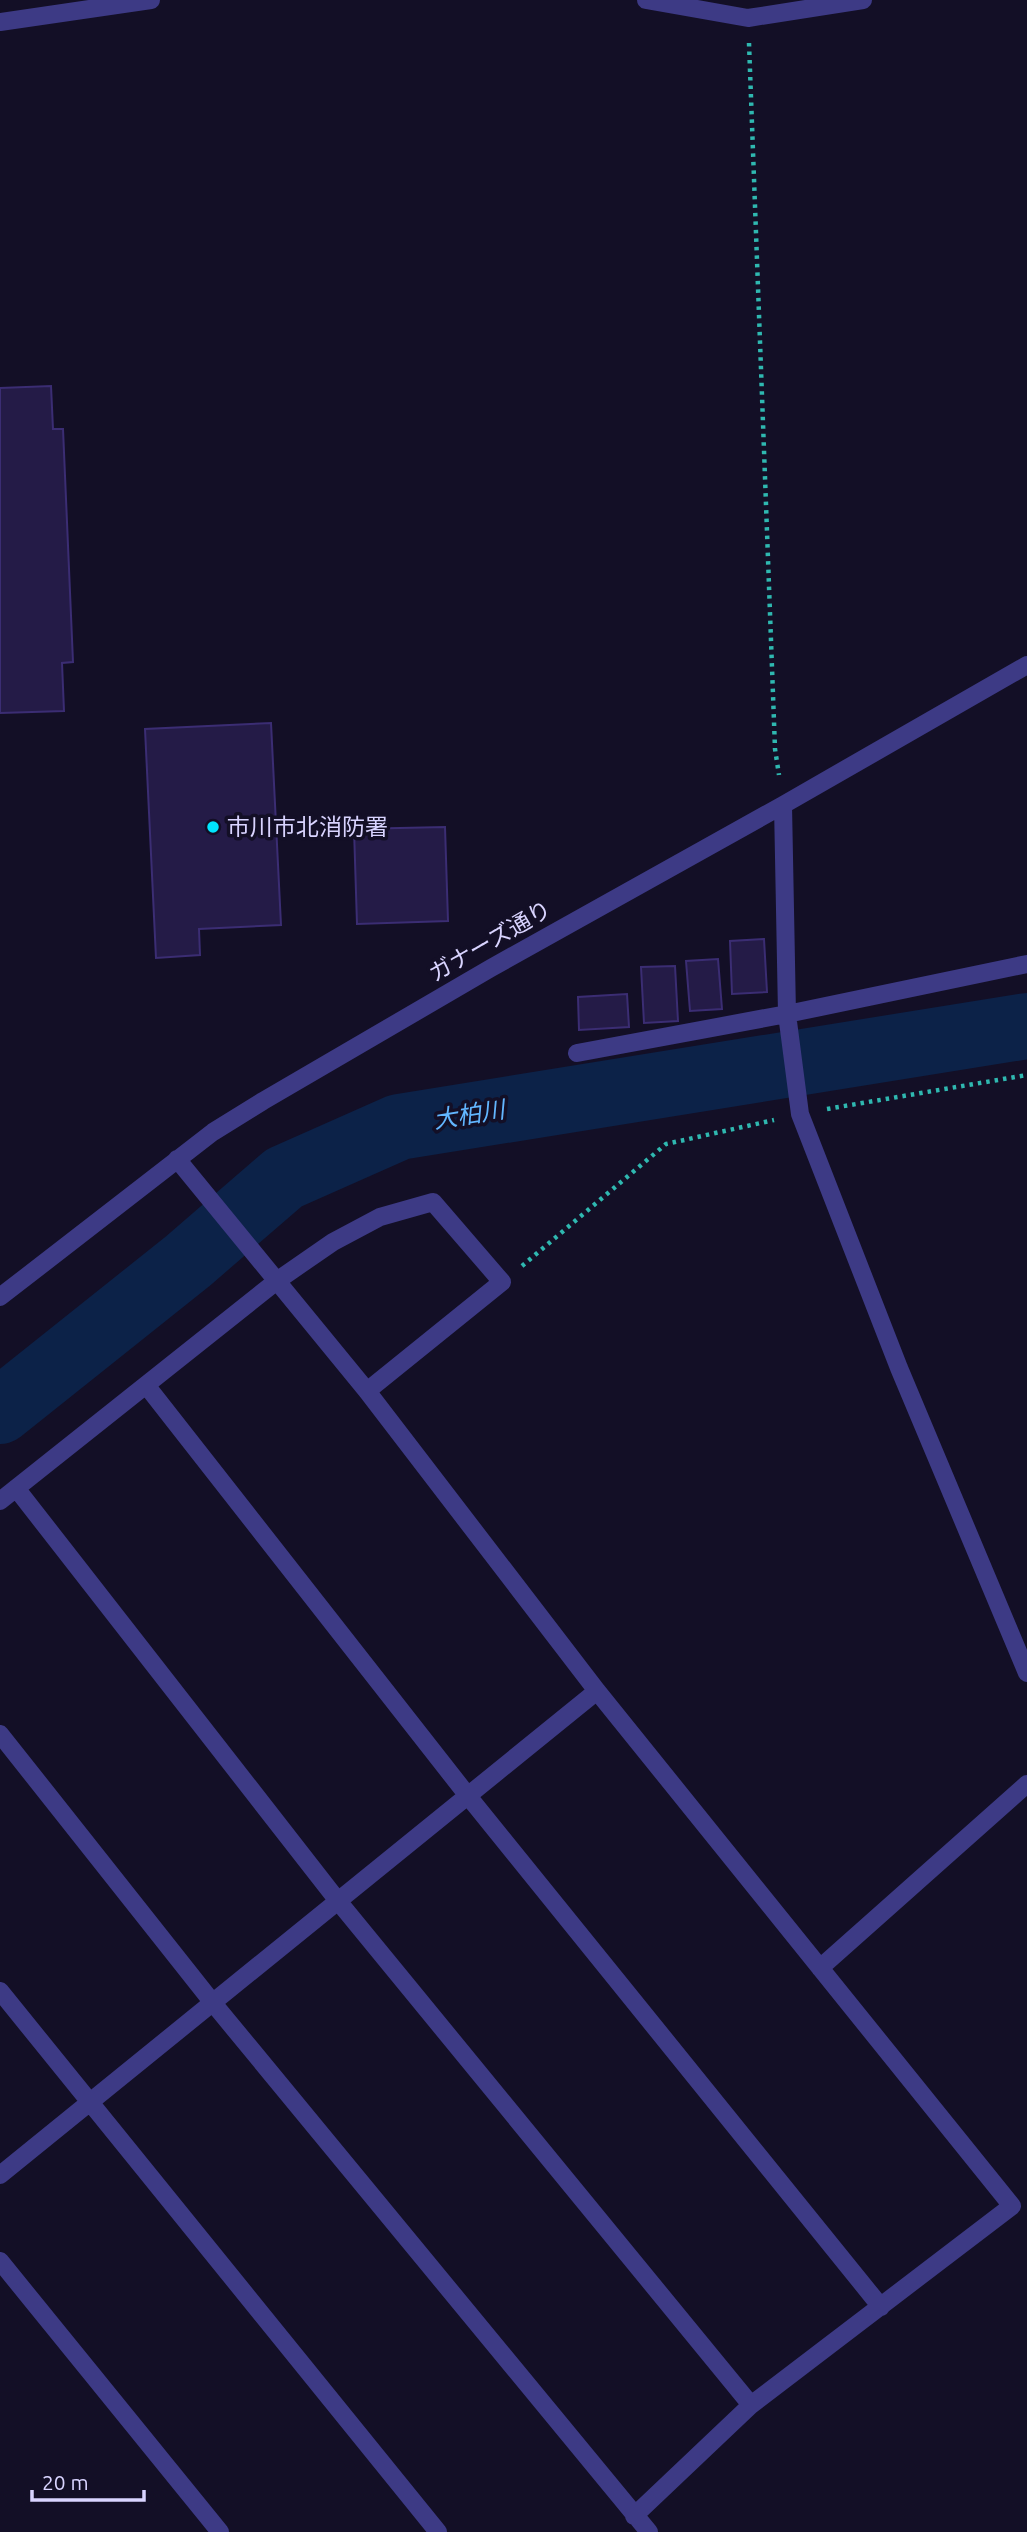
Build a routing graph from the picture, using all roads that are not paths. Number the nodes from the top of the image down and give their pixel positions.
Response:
1 (151, 0) edge
2 (646, 0) edge
3 (863, 0) edge
4 (0, 22) edge
5 (1027, 664) edge
6 (783, 805) junction
7 (1027, 964) edge
8 (787, 1014) junction
9 (577, 1053) dead end
10 (177, 1159) junction
11 (278, 1280) junction
12 (0, 1297) edge
13 (146, 1385) junction
14 (367, 1391) junction
15 (16, 1488) junction
16 (0, 1501) edge
17 (1027, 1673) edge
18 (597, 1691) junction
19 (0, 1734) edge
20 (1027, 1784) edge
21 (468, 1796) junction
22 (338, 1901) junction
23 (820, 1968) junction
24 (0, 1991) edge
25 (213, 2003) junction
26 (91, 2102) junction
27 (0, 2175) edge
28 (0, 2261) edge
29 (881, 2307) junction
30 (751, 2405) junction
31 (634, 2516) junction
32 (220, 2532) edge
33 (438, 2532) edge
34 (649, 2532) edge

1 - 4 street
2 - 3 street
5 - 6 street, ガナーズ通り
6 - 8 street
6 - 10 street, ガナーズ通り
7 - 8 street
8 - 9 street
8 - 17 street
10 - 11 street
10 - 12 street, ガナーズ通り
11 - 13 street
11 - 14 street
11 - 14 street
13 - 15 street
13 - 21 street
14 - 18 street
15 - 16 street
15 - 22 street
18 - 21 street
18 - 23 street
19 - 25 street
20 - 23 street
21 - 22 street
21 - 29 street
22 - 25 street
22 - 30 street
23 - 29 street
24 - 26 street
25 - 26 street
25 - 31 street
26 - 27 street
26 - 33 street
28 - 32 street
29 - 30 street
30 - 31 street
31 - 34 street

